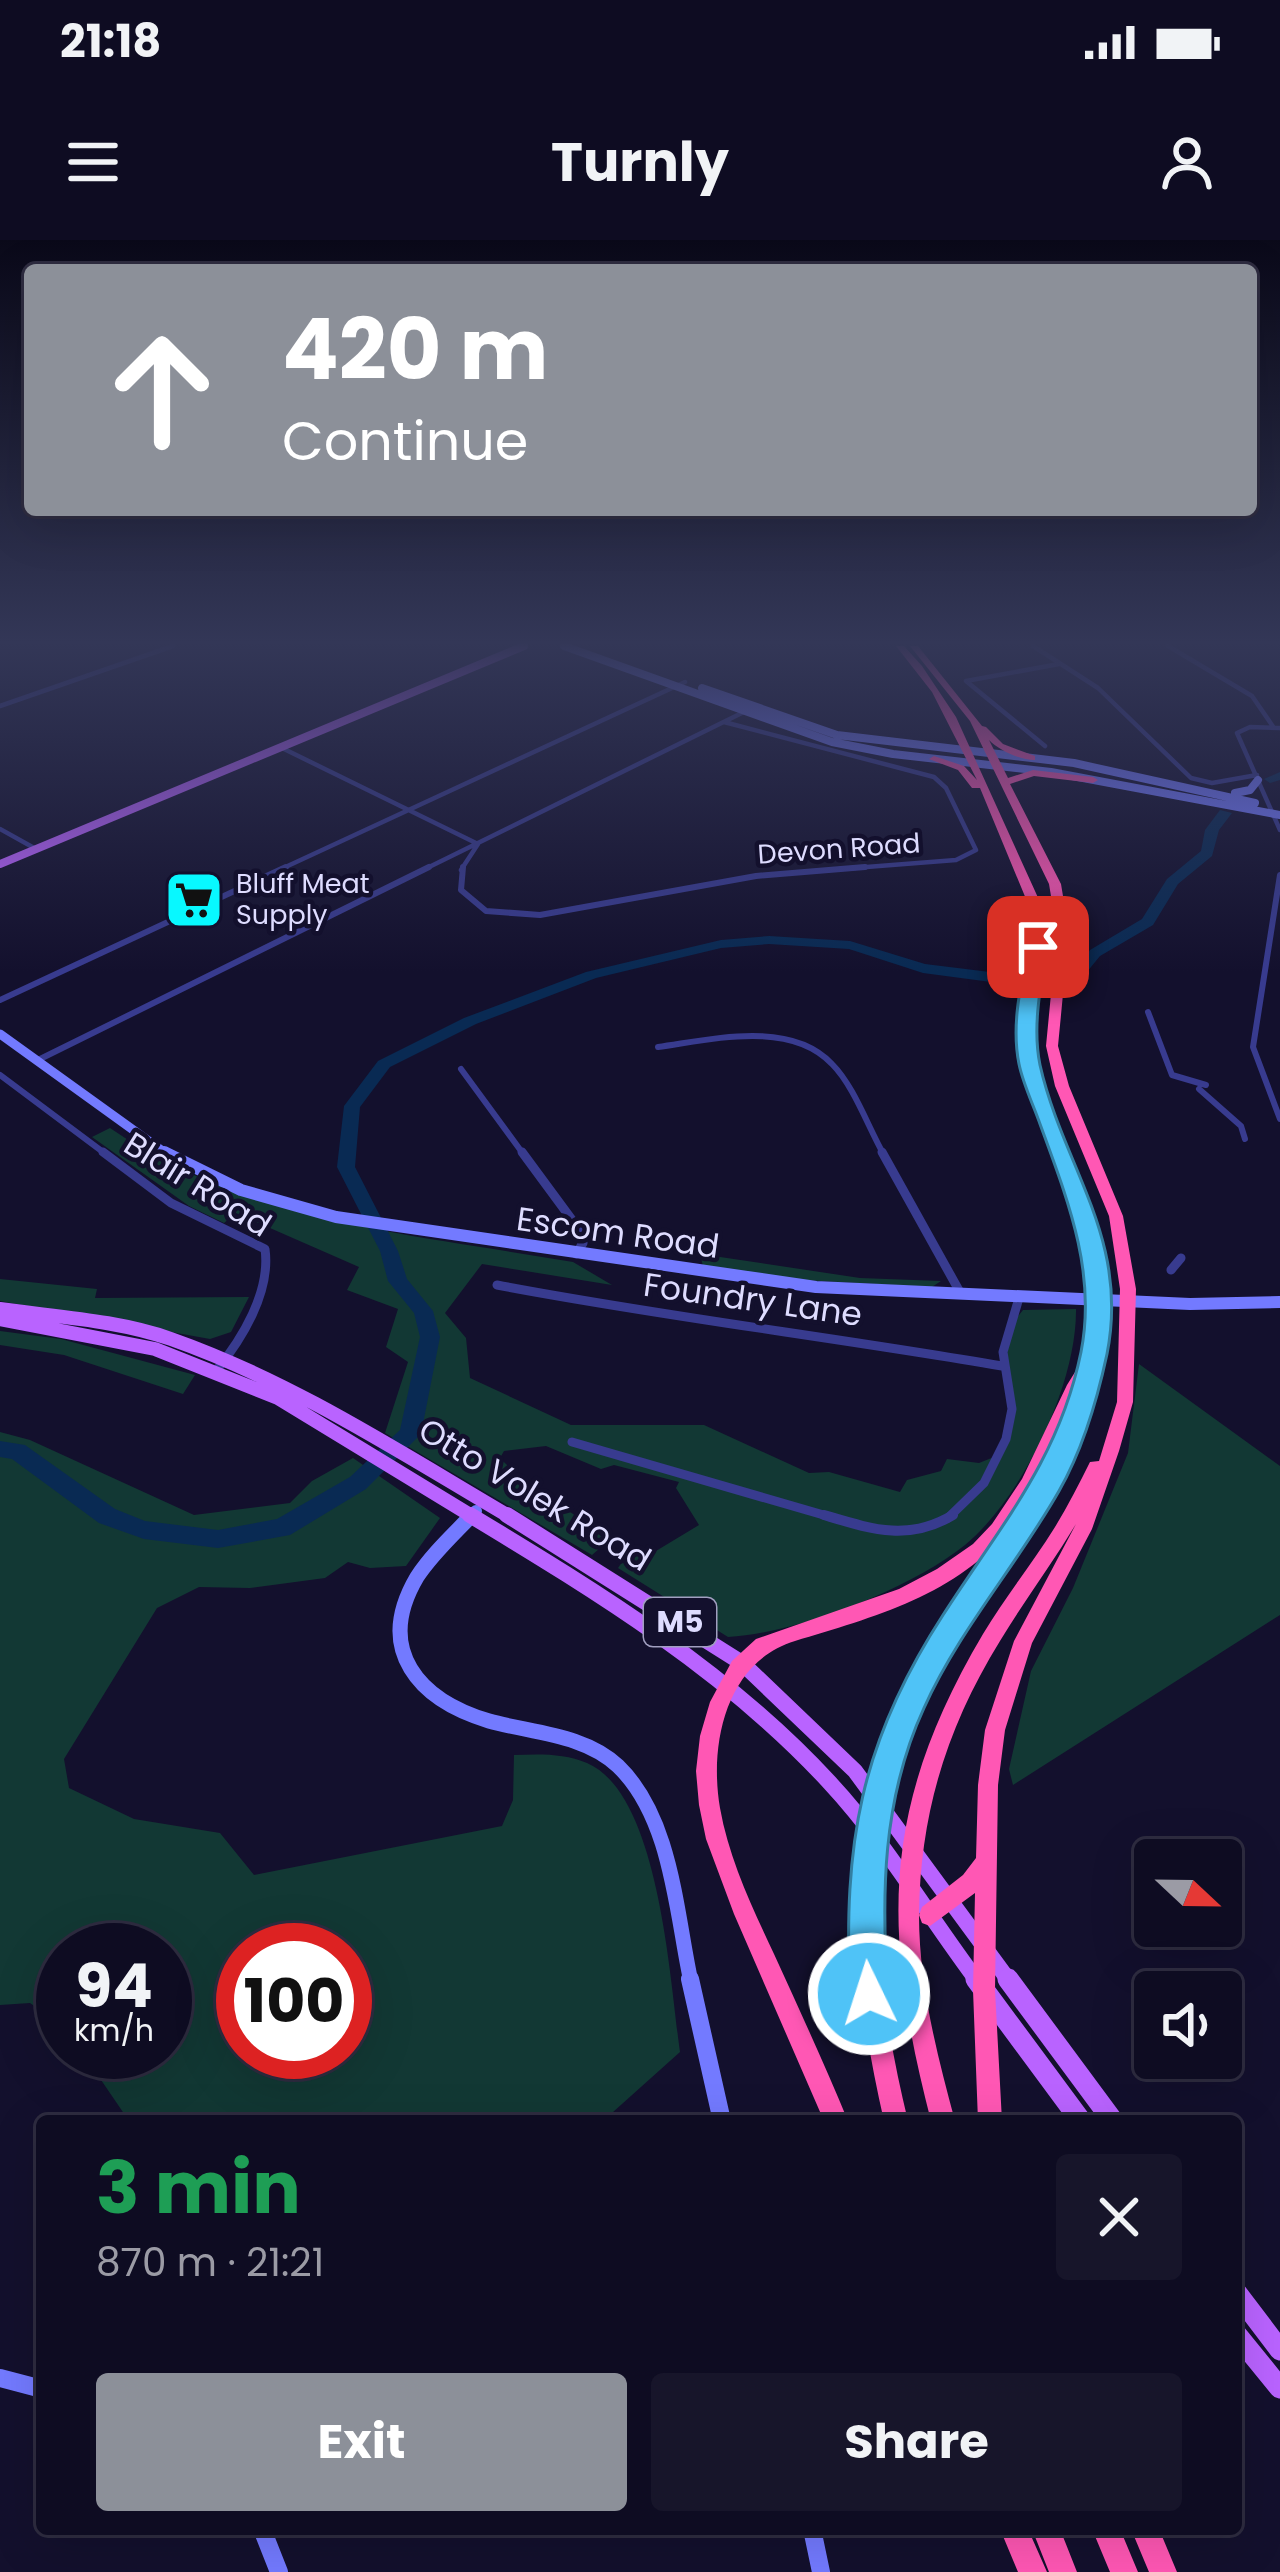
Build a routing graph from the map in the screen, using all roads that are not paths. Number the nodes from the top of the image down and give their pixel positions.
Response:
1 (265, 755) edge
2 (296, 755) edge
3 (527, 755) edge
4 (658, 755) edge
5 (849, 755) edge
6 (909, 755) edge
7 (956, 755) edge
8 (991, 755) edge
9 (1024, 755) edge
10 (1166, 755) edge
11 (1247, 755) edge
12 (969, 757) junction
13 (1032, 758) junction
14 (934, 759) junction
15 (993, 759) junction
16 (1258, 778) junction
17 (1093, 780) junction
18 (1006, 782) junction
19 (1186, 786) junction
20 (409, 810) junction
21 (1276, 811) edge
22 (996, 817) junction
23 (0, 829) edge
24 (1280, 830) edge
25 (478, 844) junction
26 (36, 849) junction
27 (0, 864) edge
28 (437, 865) junction
29 (460, 872) junction
30 (1280, 875) edge
31 (0, 1000) edge
32 (1148, 1012) dead end
33 (0, 1034) edge
34 (658, 1047) dead end
35 (36, 1061) junction
36 (461, 1069) dead end
37 (0, 1075) edge
38 (1280, 1119) edge
39 (1245, 1138) dead end
40 (576, 1254) junction
41 (1181, 1258) dead end
42 (1171, 1270) dead end
43 (497, 1285) dead end
44 (961, 1294) junction
45 (1019, 1298) junction
46 (1280, 1302) edge
47 (0, 1309) edge
48 (0, 1319) edge
49 (1095, 1349) junction
50 (228, 1358) junction
51 (1002, 1366) junction
52 (216, 1371) junction
53 (1123, 1380) junction
54 (572, 1442) dead end
55 (485, 1501) junction
56 (471, 1516) junction
57 (742, 1663) junction
58 (728, 1684) junction
59 (986, 1862) junction
60 (952, 1899) junction
61 (930, 1915) junction
62 (986, 1944) junction
63 (984, 1990) junction
64 (721, 2115) edge
65 (833, 2115) edge
66 (895, 2115) edge
67 (942, 2115) edge
68 (990, 2115) edge
69 (1077, 2115) edge
70 (1109, 2115) edge
71 (1242, 2300) edge
72 (1242, 2341) edge
73 (1280, 2350) edge
74 (0, 2378) edge
75 (36, 2387) edge
76 (1280, 2388) edge
77 (264, 2535) edge
78 (813, 2535) edge
79 (1017, 2535) edge
80 (1048, 2535) edge
81 (1109, 2535) edge
82 (1148, 2535) edge
83 (279, 2572) edge
84 (821, 2572) edge
85 (1033, 2572) edge
86 (1063, 2572) edge
87 (1124, 2572) edge
88 (1163, 2572) edge

1 - 26 main road
2 - 20 street
3 - 20 street
4 - 25 street
5 - 29 street, Devon Road
6 - 14 main road
7 - 12 main road
8 - 15 highway
9 - 13 highway
10 - 16 street
11 - 16 street
12 - 14 main road
12 - 15 main road
12 - 22 highway
13 - 15 main road
13 - 19 main road
14 - 22 highway
15 - 17 main road
15 - 18 highway
16 - 19 main road
16 - 21 street
17 - 18 highway
17 - 21 main road
18 - 53 highway
19 - 21 main road
20 - 25 street
20 - 31 street
21 - 24 street
22 - 49 highway
23 - 26 street
25 - 28 street
25 - 29 street
26 - 27 main road
28 - 29 street
28 - 35 street
30 - 38 street
32 - 39 street
33 - 35 main road, Escom Road
34 - 44 street
35 - 40 main road, Escom Road
36 - 40 street
37 - 50 street, Blair Road
40 - 44 main road, Escom Road
41 - 42 street
43 - 51 street, Foundry Lane
44 - 45 main road, Escom Road
45 - 46 main road, Escom Road
45 - 51 street
47 - 50 main road, Otto Volek Road / M5
48 - 52 main road, Otto Volek Road / M5
49 - 57 highway
49 - 66 highway
50 - 52 street, Blair Road
50 - 55 main road, Otto Volek Road / M5
51 - 54 street
52 - 56 main road, Otto Volek Road / M5
53 - 59 highway
53 - 67 highway
55 - 56 main road
55 - 57 main road, Otto Volek Road / M5
56 - 58 main road, Otto Volek Road / M5
56 - 64 main road
57 - 58 highway
57 - 60 main road, Otto Volek Road / M5
58 - 61 main road, Otto Volek Road / M5
58 - 65 highway
59 - 60 highway
59 - 62 highway
60 - 61 highway
60 - 62 main road, Otto Volek Road / M5
61 - 63 main road, Otto Volek Road / M5
62 - 63 highway
62 - 70 main road, Otto Volek Road / M5
63 - 68 highway
63 - 69 main road, Otto Volek Road / M5
71 - 73 main road
72 - 76 main road
74 - 75 main road
77 - 83 main road
78 - 84 main road
79 - 85 highway
80 - 86 highway
81 - 87 highway
82 - 88 highway

